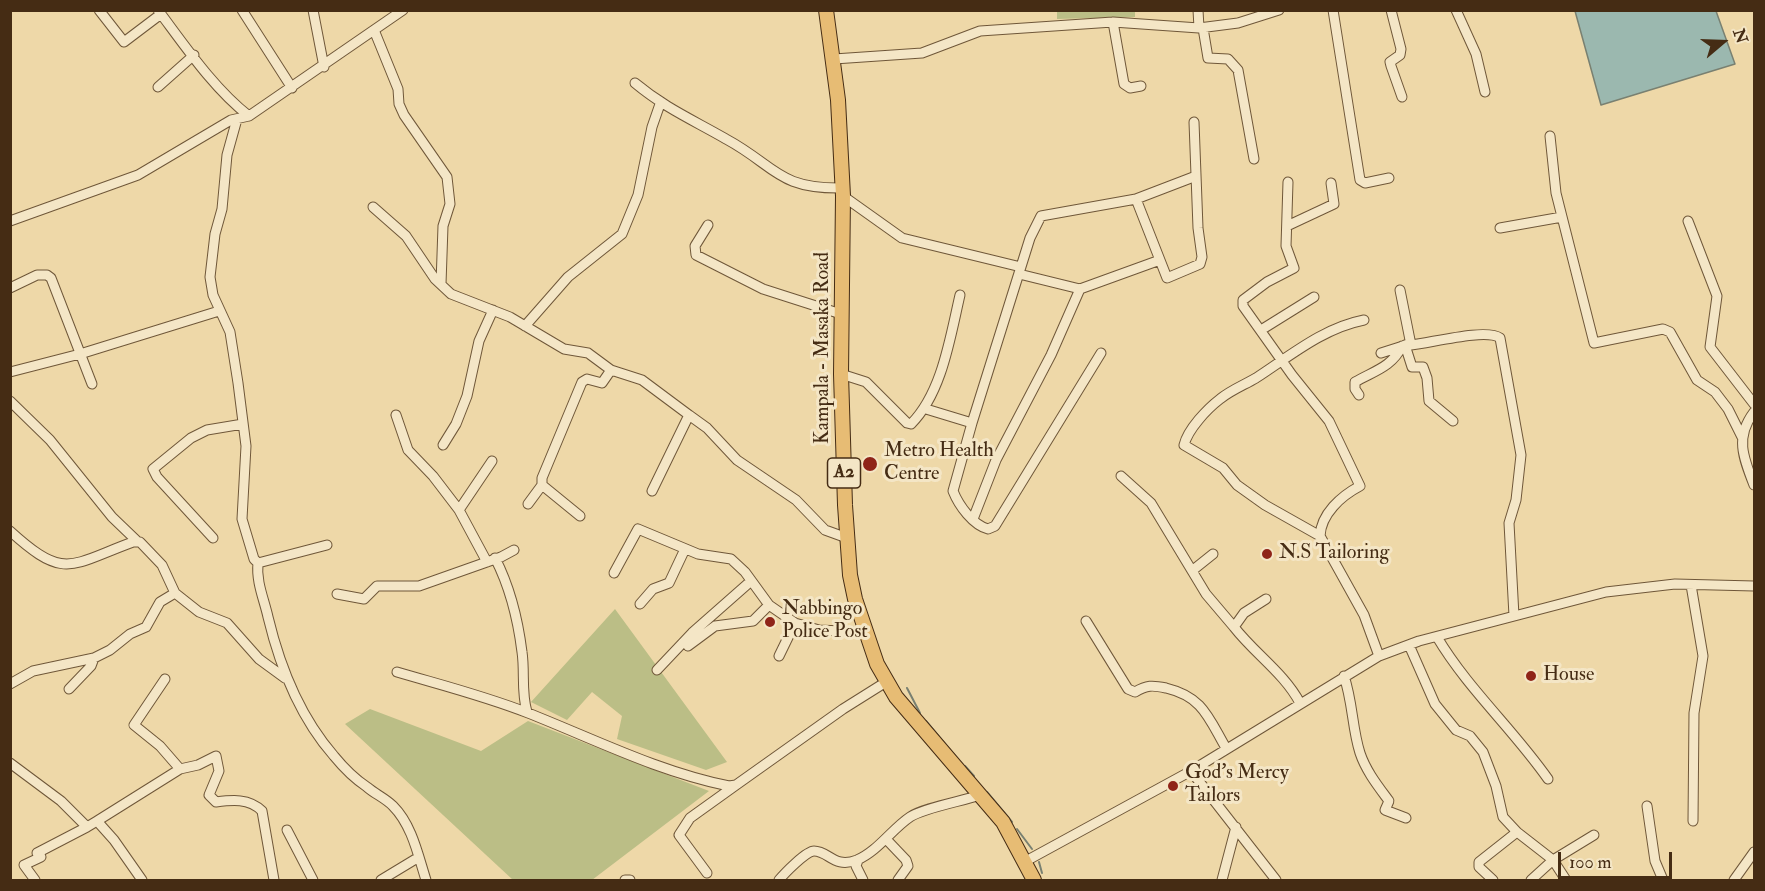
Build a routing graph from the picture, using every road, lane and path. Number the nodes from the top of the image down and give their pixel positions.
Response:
1 (99, 10) edge
2 (242, 10) edge
3 (313, 10) edge
4 (403, 10) edge
5 (826, 10) edge
6 (1198, 10) edge
7 (1279, 10) edge
8 (1333, 10) edge
9 (1391, 10) edge
10 (1456, 10) edge
11 (160, 12) edge
12 (1113, 22) junction
13 (1201, 28) junction
14 (374, 30) junction
15 (194, 55) junction
16 (834, 59) junction
17 (324, 67) junction
18 (635, 83) dead end
19 (1141, 86) dead end
20 (158, 87) dead end
21 (292, 88) junction
22 (1485, 92) dead end
23 (1402, 97) dead end
24 (660, 104) junction
25 (249, 116) junction
26 (237, 119) junction
27 (1194, 122) dead end
28 (1550, 136) dead end
29 (1254, 159) dead end
30 (1196, 176) junction
31 (1389, 178) dead end
32 (1288, 182) dead end
33 (1331, 183) dead end
34 (843, 192) junction
35 (1136, 200) junction
36 (373, 207) dead end
37 (861, 210) junction
38 (843, 215) junction
39 (1562, 217) junction
40 (10, 221) edge
41 (1688, 221) dead end
42 (708, 225) dead end
43 (1287, 226) junction
44 (1500, 228) dead end
45 (1160, 260) junction
46 (1020, 271) junction
47 (441, 284) junction
48 (10, 288) edge
49 (1080, 289) junction
50 (1400, 290) dead end
51 (960, 296) dead end
52 (1314, 297) dead end
53 (493, 310) junction
54 (219, 311) junction
55 (841, 314) junction
56 (1364, 320) dead end
57 (525, 326) junction
58 (1261, 330) junction
59 (1406, 345) junction
60 (1101, 353) dead end
61 (1381, 353) dead end
62 (80, 354) junction
63 (1281, 360) junction
64 (611, 370) junction
65 (10, 372) edge
66 (842, 374) junction
67 (92, 384) dead end
68 (1359, 395) dead end
69 (10, 401) edge
70 (1755, 405) edge
71 (926, 409) junction
72 (1755, 412) edge
73 (396, 415) dead end
74 (689, 415) junction
75 (1453, 421) dead end
76 (972, 423) junction
77 (243, 424) junction
78 (1742, 437) junction
79 (443, 445) dead end
80 (492, 461) dead end
81 (1121, 476) dead end
82 (542, 485) junction
83 (1755, 485) edge
84 (652, 491) dead end
85 (528, 504) dead end
86 (459, 510) junction
87 (580, 516) dead end
88 (973, 519) junction
89 (10, 531) edge
90 (1320, 536) junction
91 (213, 538) dead end
92 (847, 538) junction
93 (137, 541) junction
94 (327, 545) dead end
95 (685, 549) junction
96 (513, 550) dead end
97 (1213, 554) dead end
98 (491, 560) junction
99 (258, 563) junction
100 (1192, 570) junction
101 (614, 573) dead end
102 (751, 581) junction
103 (1691, 585) junction
104 (1755, 586) edge
105 (175, 593) junction
106 (337, 594) dead end
107 (1266, 599) dead end
108 (640, 604) dead end
109 (769, 605) junction
110 (1514, 616) junction
111 (1086, 621) dead end
112 (795, 623) junction
113 (1234, 627) junction
114 (865, 632) junction
115 (1437, 637) junction
116 (1408, 645) junction
117 (688, 646) dead end
118 (779, 656) dead end
119 (1379, 656) junction
120 (94, 658) junction
121 (657, 670) dead end
122 (397, 672) dead end
123 (1344, 676) junction
124 (285, 678) junction
125 (165, 679) dead end
126 (886, 682) junction
127 (10, 684) edge
128 (69, 689) dead end
129 (1300, 703) junction
130 (527, 712) junction
131 (1226, 748) junction
132 (10, 763) edge
133 (180, 769) junction
134 (1191, 771) junction
135 (1548, 779) dead end
136 (736, 785) junction
137 (980, 795) junction
138 (1647, 806) dead end
139 (1406, 818) dead end
140 (97, 821) junction
141 (1693, 821) dead end
142 (87, 827) junction
143 (1236, 827) junction
144 (288, 830) dead end
145 (1517, 832) junction
146 (1594, 835) dead end
147 (886, 839) junction
148 (1755, 852) edge
149 (419, 857) junction
150 (858, 860) junction
151 (1553, 860) junction
152 (1026, 861) junction
153 (707, 873) dead end
154 (34, 880) edge
155 (142, 880) edge
156 (274, 880) edge
157 (313, 880) edge
158 (381, 880) edge
159 (426, 880) edge
160 (625, 880) edge
161 (630, 880) edge
162 (779, 880) edge
163 (863, 880) edge
164 (898, 880) edge
165 (1034, 880) edge
166 (1222, 880) edge
167 (1276, 880) edge
168 (1493, 880) edge
169 (1531, 880) edge
170 (1566, 880) edge
171 (1663, 880) edge
172 (1734, 880) edge

1 - 11 street
2 - 21 street
3 - 17 street
4 - 14 street
5 - 16 main road, Kampala - Masaka Road / A2
6 - 13 street
7 - 13 street
8 - 31 street
9 - 23 street
10 - 22 street
11 - 15 street
12 - 13 street
12 - 16 street
12 - 19 street
13 - 29 street
14 - 17 street
14 - 47 street
15 - 20 street
15 - 25 street
16 - 34 main road, Kampala - Masaka Road / A2
17 - 21 street
18 - 24 street
21 - 25 street
24 - 34 street
24 - 57 street
25 - 26 street
26 - 40 street
26 - 54 street
27 - 30 street
28 - 39 street
30 - 35 street
30 - 45 street
32 - 43 street
33 - 43 street
34 - 37 street
34 - 38 main road, Kampala - Masaka Road / A2
35 - 45 street
35 - 46 street
36 - 47 street
37 - 38 street
37 - 46 street
38 - 55 main road, Kampala - Masaka Road / A2
39 - 44 street
39 - 78 street
41 - 70 street
42 - 55 street
43 - 58 street
45 - 49 street
46 - 49 street
46 - 76 street
47 - 53 street
48 - 62 street
49 - 88 street
50 - 59 street
51 - 71 street
52 - 58 street
53 - 57 street
53 - 79 street
54 - 62 street
54 - 77 street
55 - 66 main road, Kampala - Masaka Road / A2
56 - 63 street
57 - 64 street
58 - 63 street
59 - 61 street
59 - 68 street
59 - 75 street
59 - 110 street
60 - 88 street
62 - 65 street
62 - 67 street
63 - 90 street
63 - 90 street
64 - 74 street
64 - 82 street
66 - 71 street
66 - 92 main road, Kampala - Masaka Road / A2
69 - 93 street
71 - 76 street
72 - 78 street
73 - 86 street
74 - 84 street
74 - 92 street
76 - 88 street
77 - 91 street
77 - 99 street
78 - 83 street
80 - 86 street
81 - 100 street
82 - 85 street
82 - 87 street
86 - 98 street
89 - 93 street
90 - 119 street
92 - 114 main road, Kampala - Masaka Road / A2
93 - 105 street
94 - 99 street
95 - 101 street
95 - 102 street
95 - 108 street
96 - 98 street
97 - 100 street
98 - 106 street
98 - 130 street
99 - 124 street
100 - 113 street
102 - 109 street
102 - 121 street
103 - 104 street
103 - 110 street
103 - 141 street
105 - 120 street
105 - 124 street
107 - 113 street
109 - 112 street
109 - 117 street
110 - 115 street
111 - 131 street
112 - 114 street
112 - 118 street
113 - 129 street
114 - 126 main road, Kampala - Masaka Road / A2
115 - 116 street
115 - 135 street
116 - 119 street
116 - 145 street
119 - 123 street
120 - 127 street
120 - 128 street
122 - 130 street
123 - 129 street
123 - 139 street
124 - 149 street
125 - 133 street
126 - 136 street
126 - 137 main road, Kampala - Masaka Road / A2
129 - 131 street
130 - 136 street
131 - 134 street
132 - 142 street
133 - 140 street
133 - 156 street
134 - 143 street
134 - 152 street
136 - 153 street
137 - 147 street
137 - 152 main road, Kampala - Masaka Road / A2
138 - 171 street
140 - 142 street
140 - 155 street
142 - 154 street
143 - 166 street
143 - 167 street
144 - 157 street
145 - 151 street
145 - 168 street
146 - 151 street
147 - 150 street
147 - 164 street
148 - 172 street
149 - 158 street
149 - 159 street
150 - 162 street
150 - 163 street
151 - 169 street
151 - 170 street
152 - 165 main road, Kampala - Masaka Road / A2
160 - 161 street

